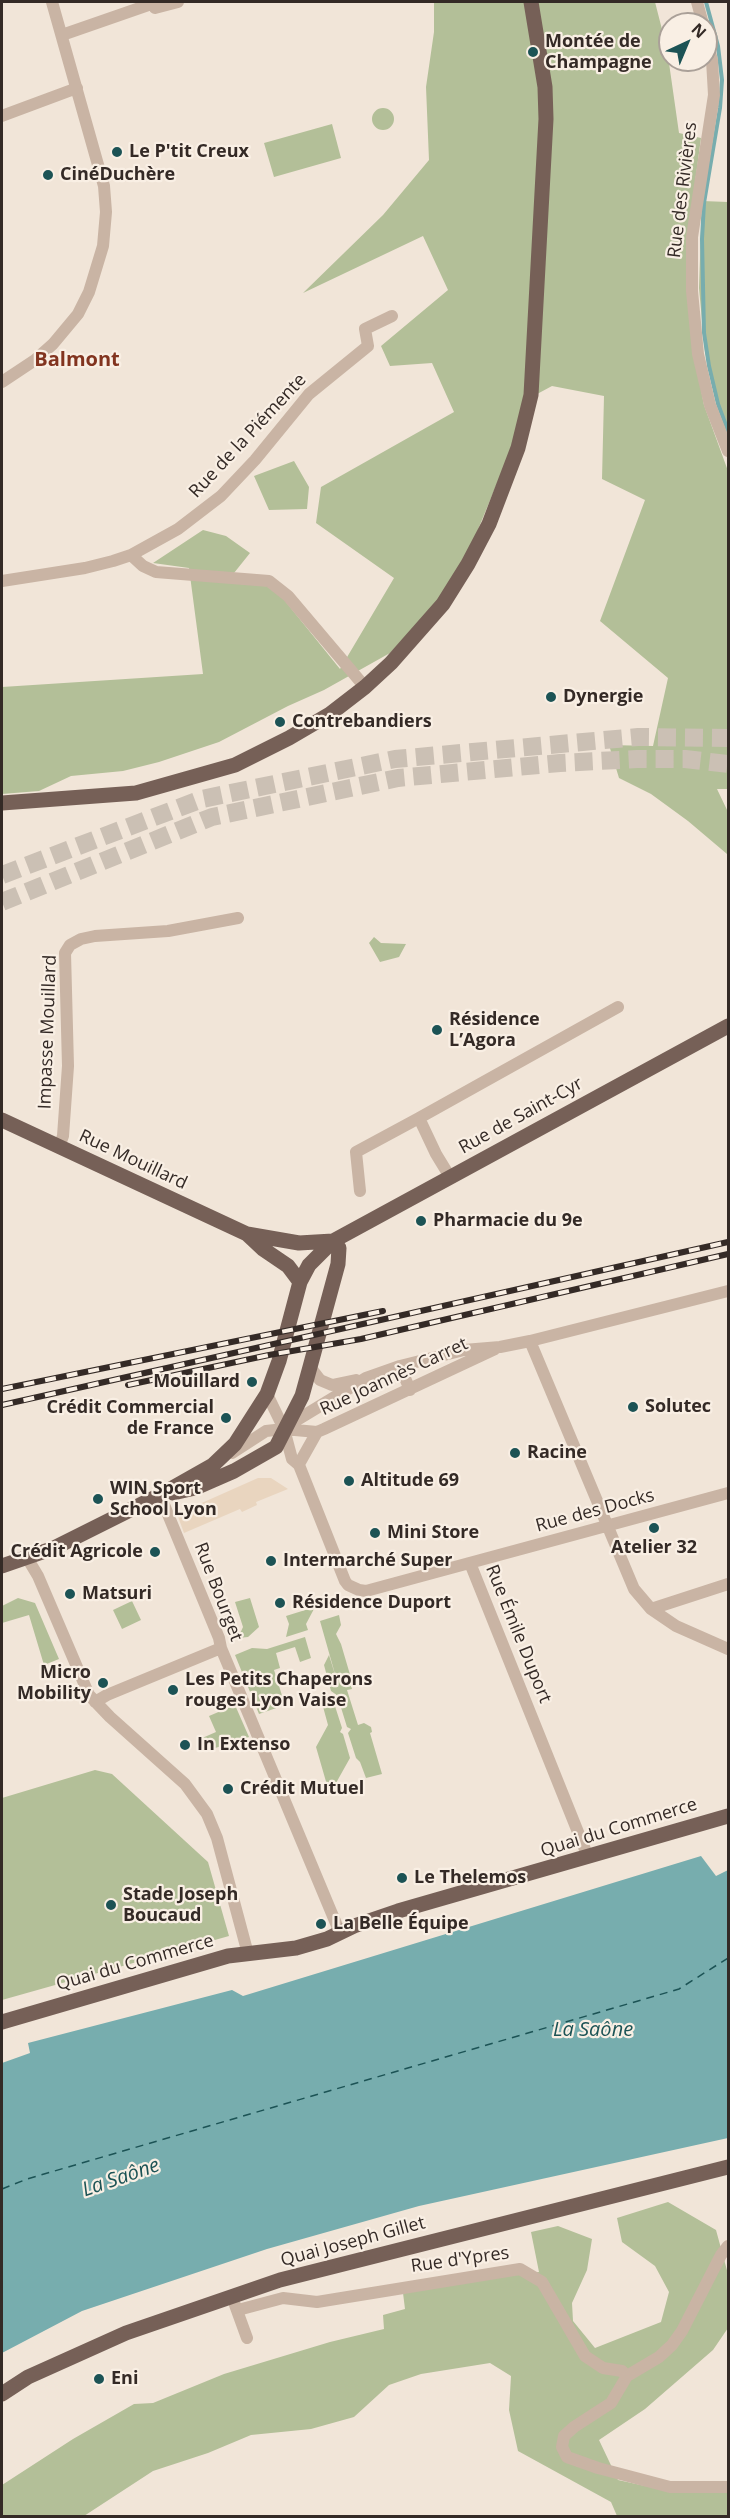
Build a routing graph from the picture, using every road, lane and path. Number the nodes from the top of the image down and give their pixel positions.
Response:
1 (52, 2) edge
2 (153, 2) edge
3 (178, 2) edge
4 (531, 2) edge
5 (62, 34) junction
6 (713, 72) edge
7 (77, 88) junction
8 (2, 116) edge
9 (393, 316) dead end
10 (2, 382) edge
11 (729, 452) edge
12 (131, 555) junction
13 (2, 581) edge
14 (365, 687) junction
15 (2, 803) edge
16 (238, 918) dead end
17 (618, 1007) dead end
18 (729, 1026) edge
19 (419, 1118) junction
20 (2, 1120) edge
21 (59, 1147) junction
22 (450, 1177) junction
23 (360, 1191) dead end
24 (248, 1234) junction
25 (333, 1241) junction
26 (300, 1282) junction
27 (729, 1291) edge
28 (530, 1341) junction
29 (500, 1347) junction
30 (400, 1366) junction
31 (310, 1367) junction
32 (366, 1378) junction
33 (410, 1390) junction
34 (267, 1394) junction
35 (284, 1429) junction
36 (317, 1432) junction
37 (299, 1464) junction
38 (213, 1465) junction
39 (729, 1493) edge
40 (160, 1495) junction
41 (608, 1526) junction
42 (26, 1556) junction
43 (470, 1563) junction
44 (2, 1566) edge
45 (729, 1584) edge
46 (651, 1609) junction
47 (221, 1648) junction
48 (729, 1649) edge
49 (95, 1702) junction
50 (729, 1816) edge
51 (588, 1857) junction
52 (340, 1933) junction
53 (248, 1954) junction
54 (2, 2022) edge
55 (729, 2166) edge
56 (729, 2246) edge
57 (235, 2303) junction
58 (247, 2338) dead end
59 (627, 2376) junction
60 (2, 2394) edge
61 (729, 2487) edge

1 - 5 street
2 - 3 street
2 - 5 street
4 - 14 main road
5 - 7 street
6 - 11 street, Rue des Rivières
7 - 8 street
7 - 10 street
9 - 12 street, Rue de la Piémente
12 - 13 street, Rue de la Piémente
12 - 14 street
14 - 15 main road
16 - 21 street, Impasse Mouillard
17 - 19 street
18 - 22 main road, Rue de Saint-Cyr
19 - 22 street
19 - 23 street
20 - 21 main road, Rue Mouillard
21 - 24 main road, Rue Mouillard
22 - 25 main road, Rue de Saint-Cyr
24 - 25 main road, Rue Mouillard
24 - 26 main road, Rue Mouillard
25 - 26 main road, Rue de Saint-Cyr
25 - 31 main road, Rue de Saint-Cyr
26 - 34 main road, Rue de Saint-Cyr
27 - 28 street, Rue Joannès Carret
28 - 29 street, Rue Joannès Carret
28 - 41 street
29 - 30 street, Rue Joannès Carret
29 - 33 street, Rue Joannès Carret
30 - 32 street, Rue Joannès Carret
30 - 33 street
31 - 32 street
31 - 35 main road, Rue de Saint-Cyr
32 - 35 street, Rue Joannès Carret
33 - 36 street, Rue Joannès Carret
34 - 35 street
34 - 38 main road, Rue de Saint-Cyr
35 - 36 street, Rue Joannès Carret
35 - 37 street, Rue Émile Duport
35 - 38 street, Rue de Saint-Cyr
35 - 40 main road, Rue de Saint-Cyr
36 - 37 street
37 - 43 street, Rue Émile Duport
38 - 40 main road, Rue de Saint-Cyr
39 - 41 street, Rue des Docks
40 - 42 main road, Rue de Saint-Cyr
40 - 47 street, Rue Bourget
41 - 43 street, Rue des Docks
41 - 46 street
42 - 44 main road, Rue de Saint-Cyr
42 - 49 street
43 - 51 street, Rue Émile Duport
45 - 46 street
46 - 48 street
47 - 49 street
47 - 52 street, Rue Bourget
49 - 53 street
50 - 51 main road, Quai du Commerce
51 - 52 main road, Quai du Commerce
52 - 53 main road, Quai du Commerce
53 - 54 main road, Quai du Commerce
55 - 57 main road, Quai Joseph Gillet
56 - 59 street
57 - 58 street
57 - 59 street, Rue d'Ypres
57 - 60 main road, Quai Joseph Gillet
59 - 61 street

